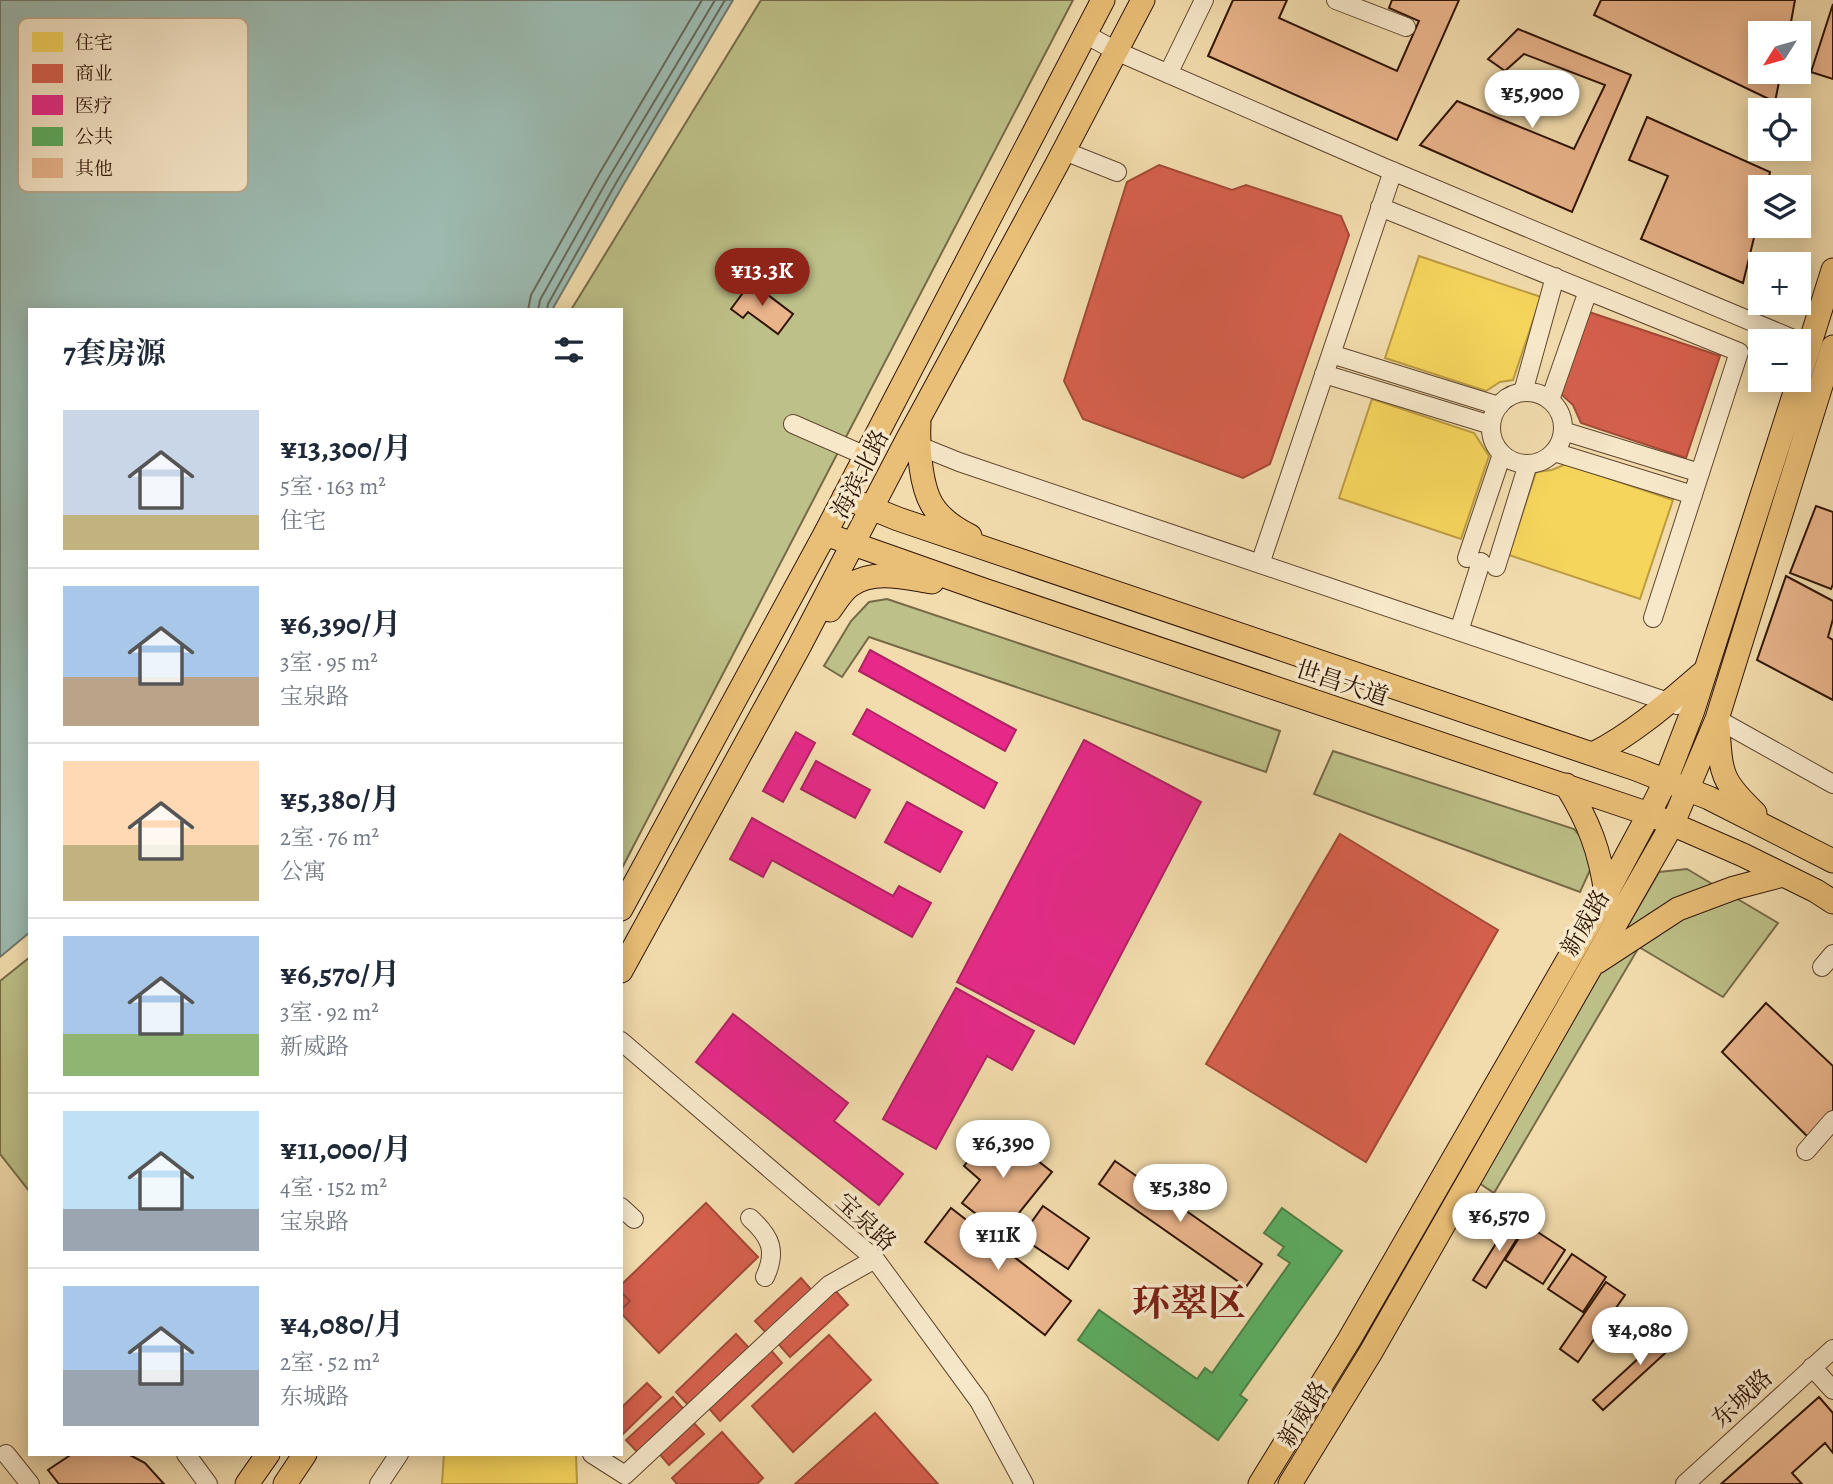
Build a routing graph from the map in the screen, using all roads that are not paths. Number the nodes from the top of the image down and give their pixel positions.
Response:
1 (1103, 0) edge
2 (1143, 0) edge
3 (1204, 0) edge
4 (1336, 0) edge
5 (1406, 27) dead end
6 (1085, 34) junction
7 (1116, 51) junction
8 (1168, 74) junction
9 (1064, 151) junction
10 (1117, 172) dead end
11 (1393, 172) junction
12 (1380, 207) junction
13 (1833, 270) edge
14 (1555, 277) junction
15 (1588, 291) junction
16 (1769, 329) edge
17 (1808, 329) edge
18 (1811, 345) edge
19 (1832, 350) edge
20 (1331, 354) junction
21 (1324, 374) junction
22 (1523, 392) junction
23 (1795, 392) edge
24 (1826, 392) edge
25 (1550, 400) junction
26 (1499, 406) junction
27 (793, 424) dead end
28 (1491, 425) junction
29 (1563, 431) junction
30 (912, 443) junction
31 (1554, 452) junction
32 (1502, 454) junction
33 (866, 456) junction
34 (1528, 464) junction
35 (1700, 473) junction
36 (1693, 495) junction
37 (844, 497) junction
38 (871, 509) junction
39 (825, 534) junction
40 (854, 544) junction
41 (1006, 556) junction
42 (1481, 562) junction
43 (1260, 564) junction
44 (984, 590) junction
45 (1653, 618) dead end
46 (1459, 631) junction
47 (799, 648) junction
48 (1706, 670) junction
49 (1668, 702) junction
50 (1693, 710) junction
51 (1717, 719) junction
52 (1593, 754) junction
53 (1666, 780) junction
54 (1833, 784) edge
55 (1566, 785) junction
56 (1689, 790) junction
57 (1649, 814) junction
58 (1672, 823) junction
59 (1775, 832) junction
60 (1833, 861) edge
61 (1783, 875) junction
62 (1606, 894) junction
63 (1833, 902) edge
64 (623, 905) edge
65 (1591, 966) junction
66 (623, 967) edge
67 (623, 1043) edge
68 (1833, 1120) edge
69 (1806, 1151) dead end
70 (750, 1218) dead end
71 (875, 1259) junction
72 (765, 1278) dead end
73 (1833, 1349) edge
74 (1338, 1358) junction
75 (1812, 1367) junction
76 (1360, 1371) junction
77 (1833, 1390) edge
78 (6, 1454) dead end
79 (187, 1456) edge
80 (267, 1456) edge
81 (304, 1456) edge
82 (398, 1456) edge
83 (596, 1456) edge
84 (30, 1484) edge
85 (208, 1484) edge
86 (247, 1484) edge
87 (285, 1484) edge
88 (379, 1484) edge
89 (1024, 1484) edge
90 (1260, 1484) edge
91 (1290, 1484) edge
92 (1685, 1484) edge

1 - 6 main road, 海滨北路
2 - 7 main road, 海滨北路
3 - 8 street
4 - 5 street
6 - 7 street
6 - 33 main road, 海滨北路
7 - 8 street
7 - 9 main road, 海滨北路
8 - 11 street
9 - 10 street
9 - 30 main road, 海滨北路
11 - 12 street
11 - 16 street
12 - 14 street
12 - 20 street
13 - 17 main road, 新威路
14 - 15 street
14 - 22 street
15 - 25 street
15 - 35 street
18 - 19 street
19 - 24 main road, 新威路
20 - 21 street
20 - 26 street
21 - 28 street
21 - 43 street
22 - 25 street
22 - 26 street
23 - 48 main road, 新威路
24 - 51 main road, 新威路
25 - 29 street
26 - 28 street
27 - 33 street
28 - 32 street
29 - 31 street
29 - 35 street
30 - 38 main road, 海滨北路
30 - 41 main road
30 - 43 street
31 - 34 street
31 - 36 street
32 - 34 street
32 - 42 street
33 - 37 main road, 海滨北路
34 - 42 street
35 - 36 street
36 - 45 street
37 - 38 main road, 世昌大道
37 - 39 main road, 海滨北路
38 - 40 main road, 海滨北路
38 - 41 main road, 世昌大道
39 - 40 main road, 世昌大道
39 - 64 main road, 海滨北路
40 - 44 main road, 世昌大道
40 - 47 main road, 海滨北路
41 - 52 main road, 世昌大道
42 - 46 street
43 - 46 street
44 - 47 main road
44 - 55 main road, 世昌大道
46 - 49 street
47 - 66 main road, 海滨北路
48 - 49 main road
48 - 50 main road, 新威路
49 - 50 street
49 - 52 main road
50 - 53 main road, 新威路
51 - 54 street
51 - 56 main road, 新威路
51 - 59 main road
52 - 53 main road, 世昌大道
53 - 56 main road, 世昌大道
53 - 57 main road, 新威路
55 - 57 main road, 世昌大道
55 - 62 main road
56 - 58 main road, 新威路
56 - 59 main road, 世昌大道
57 - 58 main road, 世昌大道
57 - 62 main road, 新威路
58 - 61 main road, 世昌大道
58 - 65 main road, 新威路
59 - 60 main road, 世昌大道
61 - 63 main road, 世昌大道
61 - 65 main road
62 - 74 main road, 新威路
65 - 76 main road, 新威路
67 - 71 street, 宝泉路
68 - 69 street
70 - 72 street
71 - 83 street
71 - 89 street, 宝泉路
73 - 75 street, 东城路
74 - 76 street
74 - 90 main road, 新威路
75 - 77 street
75 - 92 street, 东城路
76 - 91 main road, 新威路
78 - 84 street
79 - 85 street
80 - 86 main road
81 - 87 main road
82 - 88 street

